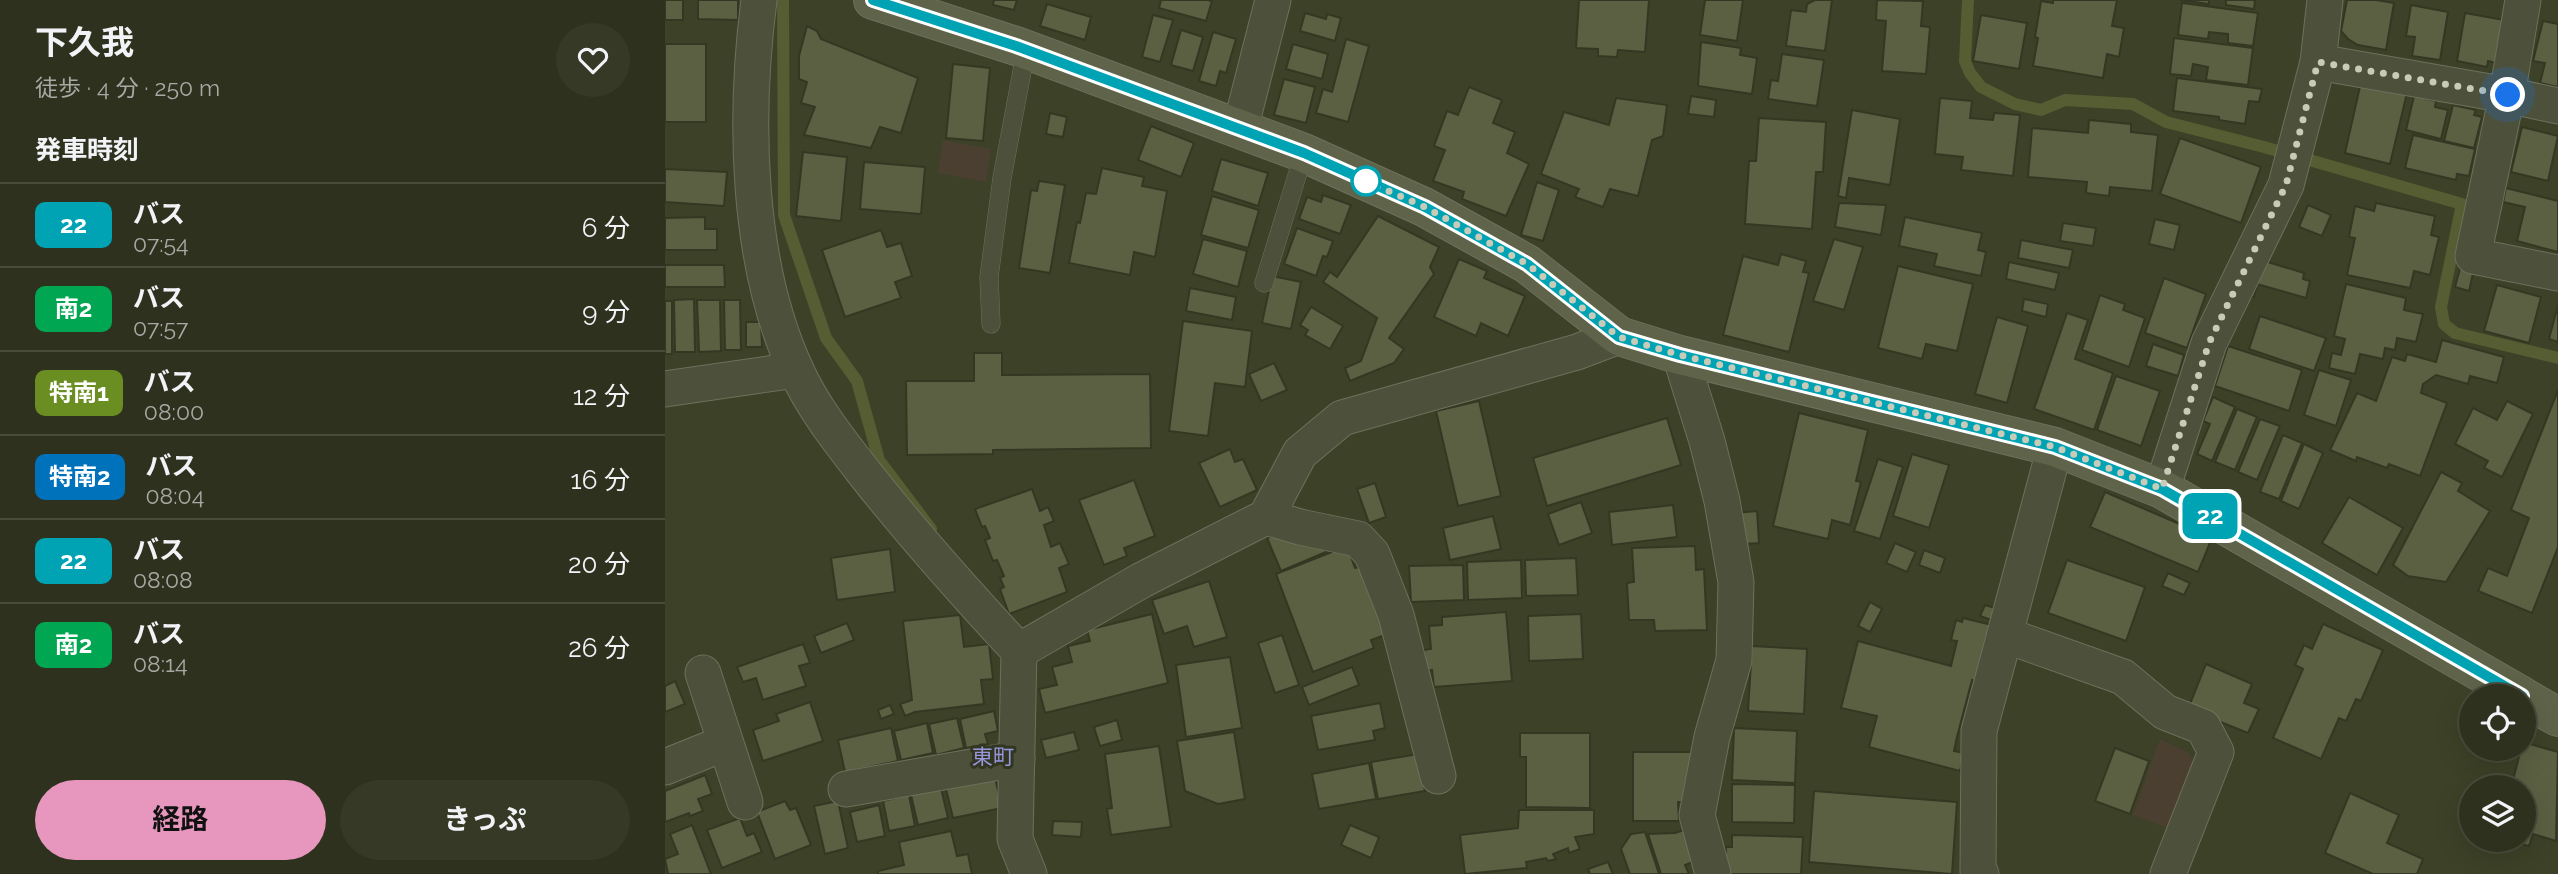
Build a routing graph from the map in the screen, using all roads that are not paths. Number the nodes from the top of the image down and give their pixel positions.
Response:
1 (758, 0) edge
2 (873, 0) edge
3 (1273, 0) edge
4 (2325, 0) edge
5 (2523, 0) edge
6 (1026, 50) junction
7 (2318, 62) junction
8 (2508, 95) junction
9 (2558, 106) edge
10 (1240, 129) junction
11 (1304, 153) junction
12 (2558, 273) edge
13 (1264, 283) dead end
14 (991, 324) dead end
15 (1619, 337) junction
16 (1680, 355) junction
17 (796, 370) junction
18 (665, 389) edge
19 (2055, 447) junction
20 (2162, 489) junction
21 (1266, 517) junction
22 (2005, 635) junction
23 (1019, 652) junction
24 (703, 673) dead end
25 (2500, 684) edge
26 (2536, 704) edge
27 (2558, 717) edge
28 (725, 743) junction
29 (1017, 759) junction
30 (665, 766) edge
31 (1437, 776) dead end
32 (846, 789) dead end
33 (745, 802) dead end
34 (1029, 874) edge
35 (1713, 874) edge
36 (1981, 874) edge
37 (2168, 874) edge

1 - 17 street
2 - 6 main road
3 - 10 street
4 - 7 street
5 - 8 street
6 - 10 main road
6 - 14 lane
7 - 8 street
7 - 20 street
8 - 9 street
8 - 12 street
10 - 11 main road
11 - 13 lane
11 - 15 main road
15 - 16 main road
15 - 21 street
16 - 19 main road
16 - 35 street
17 - 18 street
17 - 23 street
19 - 20 main road
19 - 22 street
20 - 25 main road
21 - 23 street
21 - 31 street
22 - 36 street
22 - 37 street
23 - 29 street
24 - 28 street
26 - 27 main road
28 - 30 street
28 - 33 street
29 - 32 street
29 - 34 street

